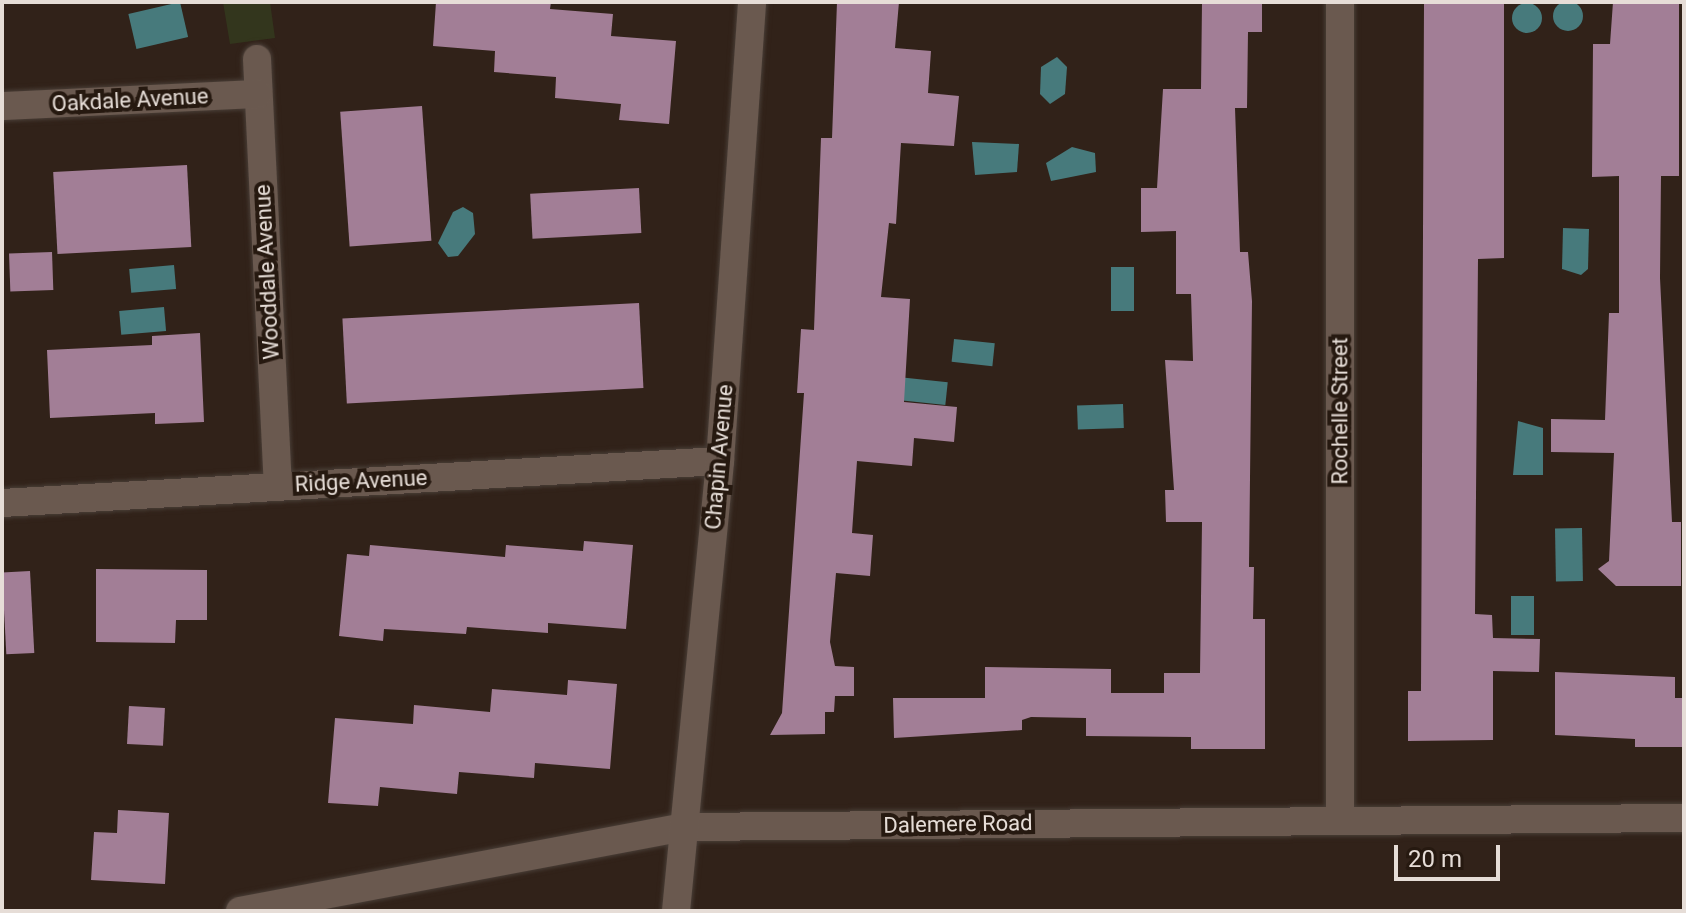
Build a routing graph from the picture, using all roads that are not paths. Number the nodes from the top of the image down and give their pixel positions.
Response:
1 (752, 2) edge
2 (1340, 2) edge
3 (257, 59) dead end
4 (258, 94) junction
5 (2, 106) edge
6 (720, 461) junction
7 (278, 486) junction
8 (2, 503) edge
9 (1684, 818) edge
10 (1340, 819) junction
11 (685, 827) junction
12 (240, 911) edge
13 (676, 911) edge

1 - 6 street, Chapin Avenue
2 - 10 street, Rochelle Street
3 - 4 street, Wooddale Avenue
4 - 5 street, Oakdale Avenue
4 - 7 street, Wooddale Avenue
6 - 7 street, Ridge Avenue
6 - 11 street, Chapin Avenue
7 - 8 street, Ridge Avenue
9 - 10 street, Dalemere Road
10 - 11 street, Dalemere Road
11 - 12 street, Dalemere Road
11 - 13 street, Chapin Avenue

